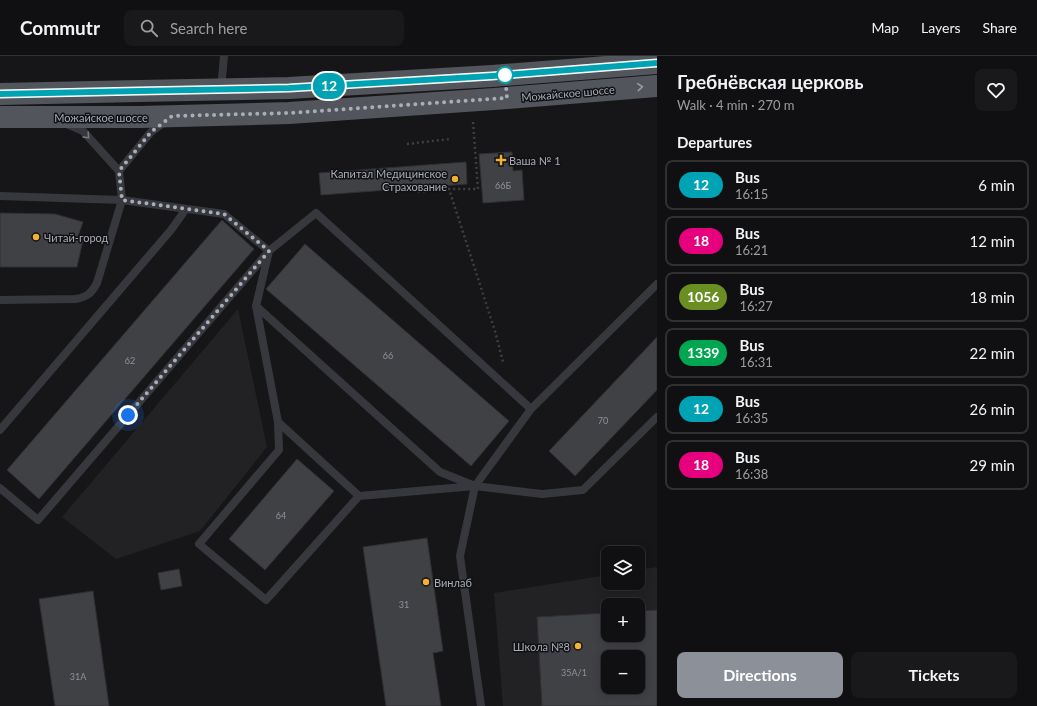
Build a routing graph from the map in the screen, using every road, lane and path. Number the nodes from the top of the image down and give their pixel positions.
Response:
1 (224, 56) edge
2 (657, 63) edge
3 (657, 86) edge
4 (221, 89) junction
5 (0, 94) edge
6 (172, 116) junction
7 (0, 117) edge
8 (53, 117) junction
9 (473, 120) dead end
10 (450, 140) dead end
11 (407, 144) dead end
12 (119, 171) junction
13 (449, 189) junction
14 (418, 192) dead end
15 (0, 196) edge
16 (122, 200) junction
17 (186, 209) junction
18 (269, 251) junction
19 (657, 284) edge
20 (0, 300) edge
21 (256, 306) junction
22 (510, 390) junction
23 (531, 409) junction
24 (657, 417) edge
25 (278, 422) junction
26 (0, 430) edge
27 (475, 486) junction
28 (0, 488) edge
29 (359, 496) junction
30 (481, 706) edge

1 - 4 lane
2 - 4 main road, Можайское шоссе
6 -> 3 main road, Можайское шоссе
4 - 5 main road, Можайское шоссе
6 - 8 main road, Можайское шоссе
6 - 12 lane
7 - 8 main road, Можайское шоссе
8 -> 12 lane
9 - 13 path
10 - 11 path
12 - 16 lane
13 - 14 path
13 - 22 path
15 - 16 lane
16 - 17 lane
16 - 20 lane
17 - 18 lane
17 - 26 lane
18 - 21 lane
18 - 22 lane
18 - 28 lane
19 - 23 lane
21 - 25 lane
21 - 27 lane
22 - 23 lane
23 - 27 lane
24 - 27 lane
25 - 29 lane
25 - 29 lane
27 - 29 lane
27 - 30 lane

